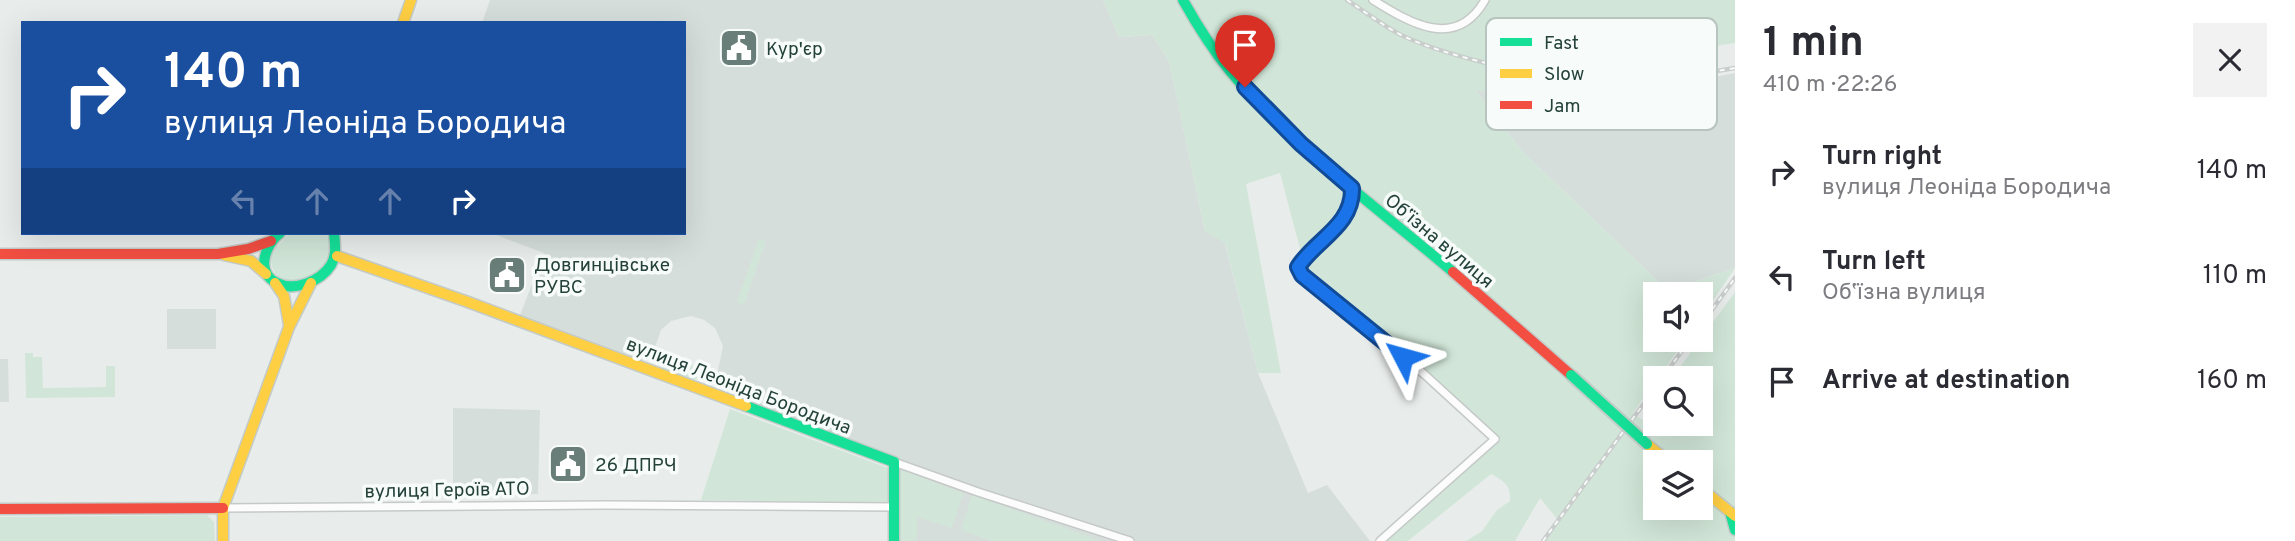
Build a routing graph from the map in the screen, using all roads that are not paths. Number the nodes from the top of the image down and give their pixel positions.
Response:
1 (411, 0) edge
2 (1183, 0) edge
3 (1373, 0) edge
4 (1485, 0) edge
5 (404, 21) edge
6 (1352, 188) junction
7 (278, 235) edge
8 (334, 235) edge
9 (271, 241) junction
10 (0, 254) edge
11 (218, 254) junction
12 (337, 256) junction
13 (266, 274) junction
14 (311, 283) junction
15 (275, 284) junction
16 (289, 327) junction
17 (1654, 450) edge
18 (894, 462) junction
19 (1713, 498) edge
20 (894, 507) junction
21 (223, 508) junction
22 (0, 509) edge
23 (1732, 514) edge
24 (1735, 530) edge
25 (223, 541) edge
26 (894, 541) edge
27 (1130, 541) edge
28 (1380, 541) edge

1 - 5 main road
2 - 6 main road, Обʼїзна вулиця
3 - 4 street
6 - 17 main road, Обʼїзна вулиця, bridge
6 - 28 street
7 - 9 main road
8 - 12 main road
9 - 11 main road
9 - 13 main road
10 - 11 main road
11 - 13 main road
12 - 14 main road
12 - 18 main road, вулиця Леоніда Бородича
13 - 15 main road
14 - 15 main road
14 - 16 main road
15 - 16 main road
16 - 21 main road
18 - 20 main road
18 - 27 street, вулиця Леоніда Бородича
19 - 23 main road
20 - 21 street, вулиця Героїв АТО
20 - 26 main road
21 - 22 main road, вулиця Героїв АТО
21 - 25 main road
23 - 24 main road

